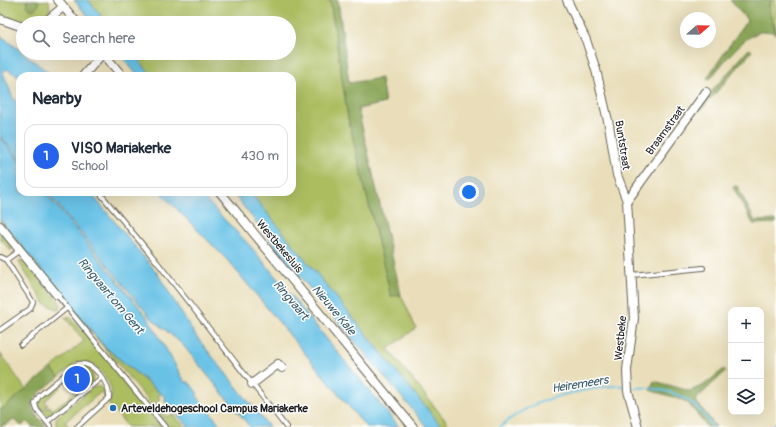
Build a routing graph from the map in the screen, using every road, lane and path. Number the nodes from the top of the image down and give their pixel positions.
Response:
1 (58, 0) edge
2 (568, 0) edge
3 (63, 7) junction
4 (52, 16) edge
5 (71, 16) edge
6 (0, 18) edge
7 (16, 24) edge
8 (97, 60) edge
9 (109, 60) edge
10 (86, 72) edge
11 (119, 72) edge
12 (706, 92) dead end
13 (102, 196) edge
14 (223, 196) edge
15 (627, 200) junction
16 (0, 226) edge
17 (20, 250) junction
18 (0, 257) edge
19 (6, 260) junction
20 (703, 268) dead end
21 (631, 275) junction
22 (57, 295) joint
23 (633, 299) joint
24 (67, 308) junction
25 (0, 330) edge
26 (22, 345) dead end
27 (275, 365) dead end
28 (101, 378) junction
29 (252, 384) junction
30 (47, 422) junction
31 (51, 427) edge
32 (77, 427) edge
33 (165, 427) edge
34 (286, 427) edge
35 (413, 427) edge
36 (638, 427) edge

1 - 3 street
2 - 15 street, Buntstraat
3 - 4 street
3 - 5 street
6 - 7 street
8 - 10 street
9 - 11 street
12 - 15 street, Braamstraat
13 - 29 lane
14 - 35 street, Westbekesluis
15 - 21 street, Buntstraat
16 - 17 street
17 - 19 lane
17 - 22 street
18 - 19 lane
19 - 25 lane
20 - 21 lane
21 - 23 street, Buntstraat
22 - 24 lane
23 - 36 street, Westbeke
24 - 26 lane
24 - 33 lane
27 - 29 street
28 - 30 lane
28 - 30 lane
28 - 32 lane
29 - 34 lane
30 - 31 lane

